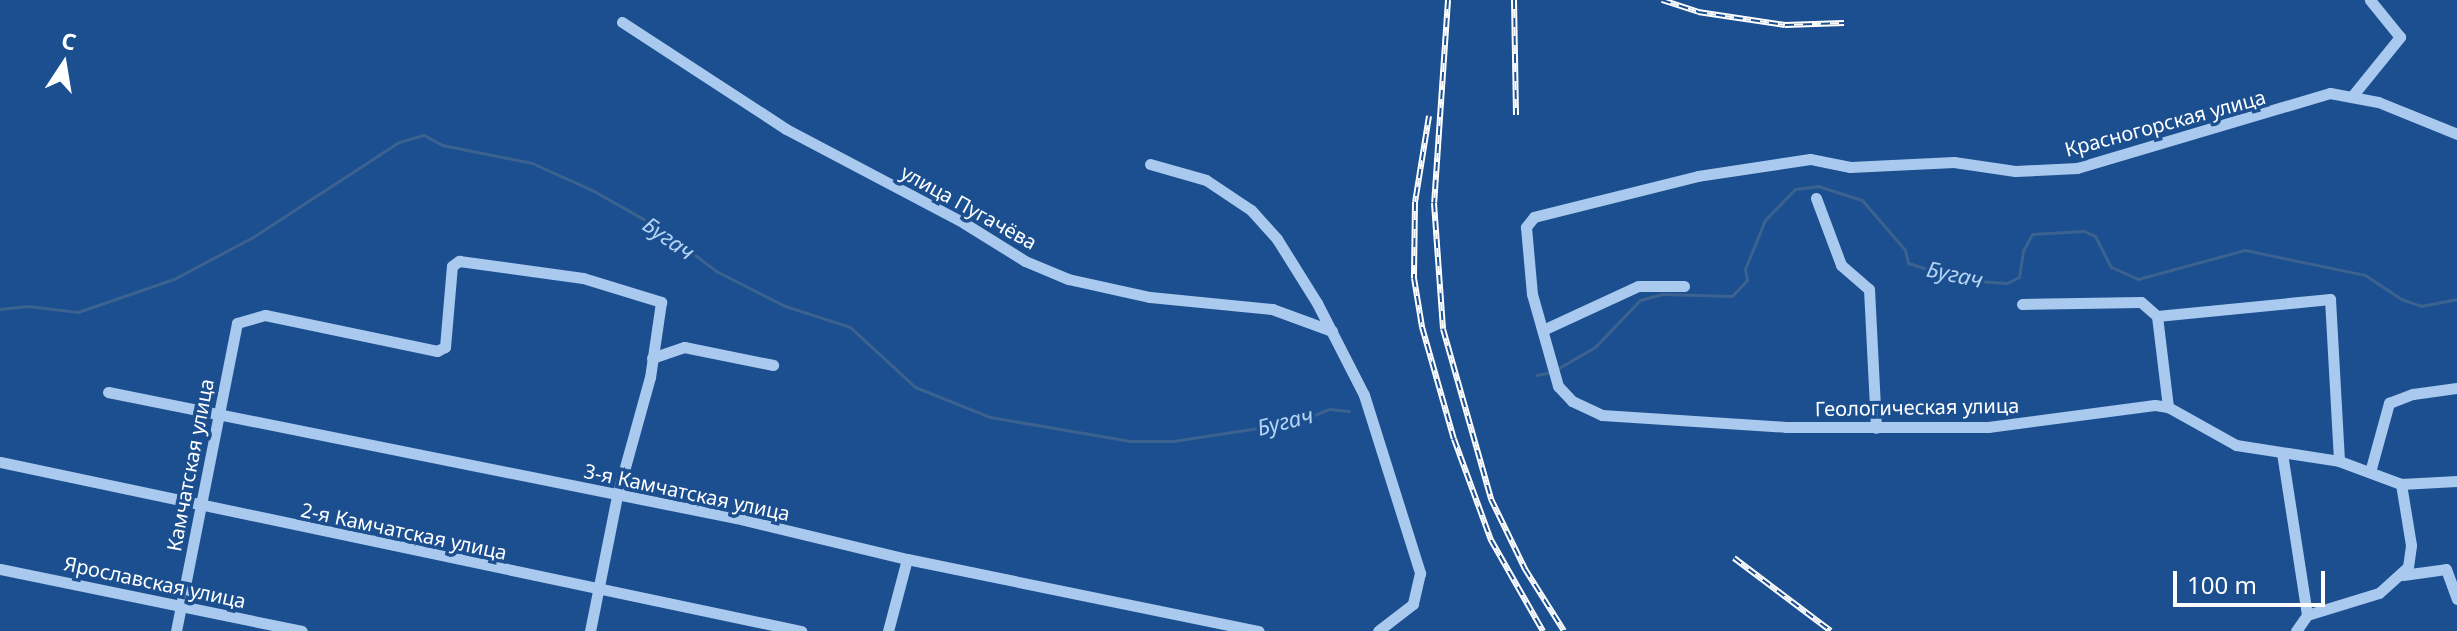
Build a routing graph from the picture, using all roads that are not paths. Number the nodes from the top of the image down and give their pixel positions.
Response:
1 (2370, 0) edge
2 (622, 22) dead end
3 (2353, 95) junction
4 (2457, 134) edge
5 (1150, 164) dead end
6 (1816, 198) dead end
7 (1684, 286) dead end
8 (2022, 304) dead end
9 (2157, 316) junction
10 (1545, 329) junction
11 (1332, 331) junction
12 (652, 358) junction
13 (773, 365) dead end
14 (2457, 388) edge
15 (108, 392) dead end
16 (2168, 407) junction
17 (219, 414) junction
18 (1602, 415) joint
19 (1876, 428) junction
20 (2282, 453) junction
21 (2339, 461) junction
22 (0, 462) edge
23 (2370, 472) junction
24 (2457, 481) edge
25 (2401, 484) junction
26 (617, 496) junction
27 (202, 506) junction
28 (907, 559) junction
29 (0, 569) edge
30 (2403, 575) junction
31 (597, 591) junction
32 (2457, 599) edge
33 (181, 606) junction
34 (2307, 615) junction
35 (176, 631) edge
36 (302, 631) edge
37 (590, 631) edge
38 (801, 631) edge
39 (888, 631) edge
40 (1259, 631) edge
41 (1378, 631) edge
42 (2296, 631) edge

1 - 3 street
2 - 11 street, улица Пугачёва
3 - 4 street, Красногорская улица
3 - 10 street, Красногорская улица
5 - 11 street
6 - 19 street
7 - 10 street
8 - 9 street
9 - 16 street
9 - 21 street
10 - 18 street, Красногорская улица
11 - 41 street
12 - 13 street
12 - 17 street, Камчатская улица
12 - 26 street
14 - 23 street
15 - 17 street, 3-я Камчатская улица
16 - 19 street, Геологическая улица
16 - 20 street
17 - 26 street, 3-я Камчатская улица
17 - 27 street, Камчатская улица
18 - 19 street, Геологическая улица
20 - 21 street
20 - 34 street
21 - 23 street
22 - 27 street, 2-я Камчатская улица
23 - 25 street
24 - 25 street
25 - 30 street
26 - 28 street, 3-я Камчатская улица
26 - 31 street
27 - 31 street, 2-я Камчатская улица
27 - 33 street, Камчатская улица
28 - 39 street
28 - 40 street, 3-я Камчатская улица
29 - 33 street, Ярославская улица
30 - 32 street
30 - 34 street
31 - 37 street
31 - 38 street, 2-я Камчатская улица
33 - 35 street, Камчатская улица
33 - 36 street, Ярославская улица
34 - 42 street

